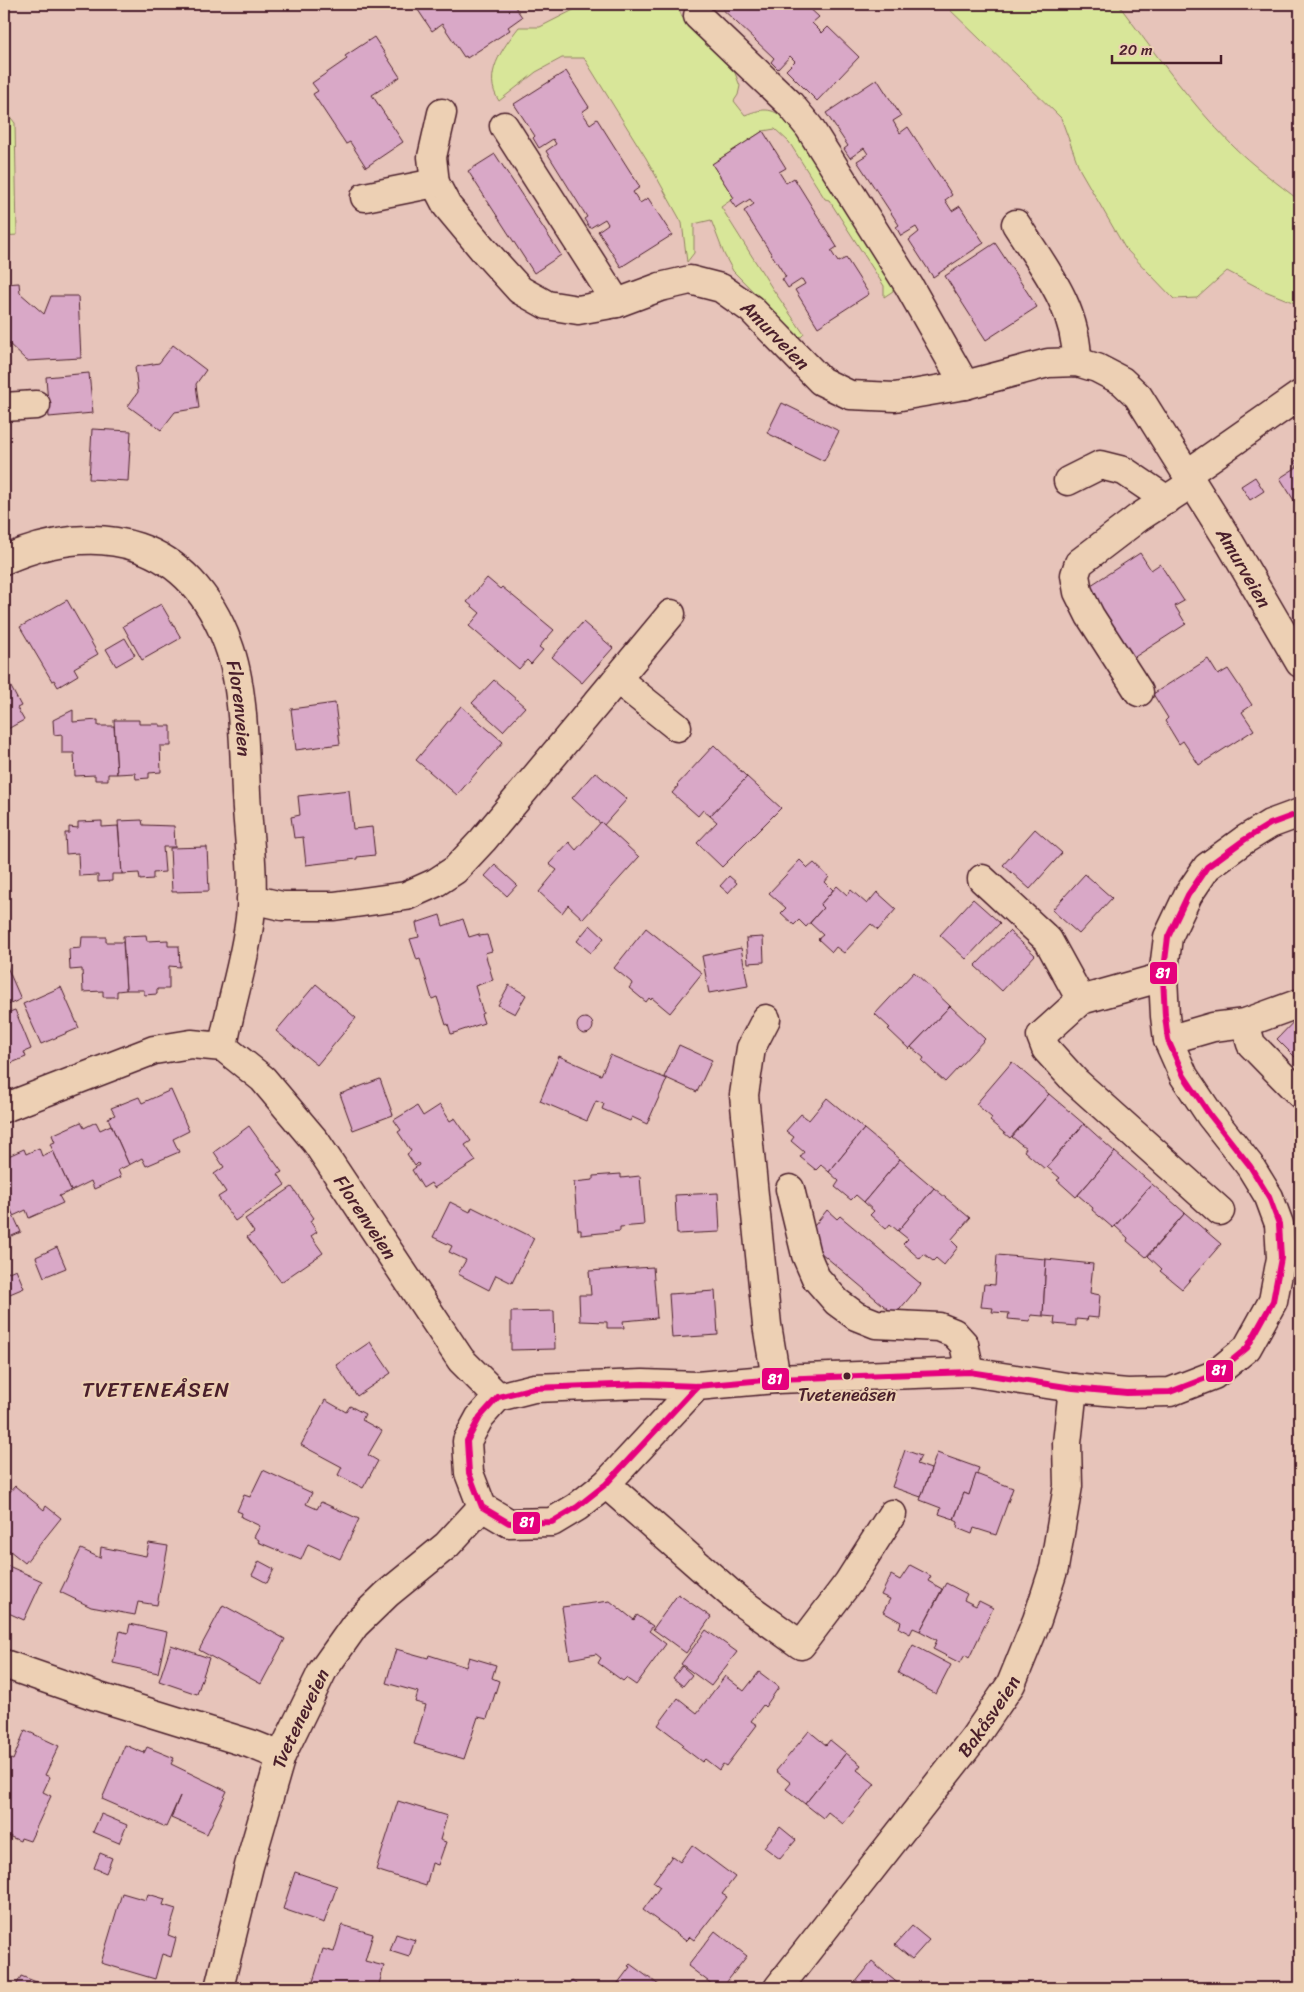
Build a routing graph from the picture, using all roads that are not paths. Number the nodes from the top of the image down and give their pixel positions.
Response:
1 (698, 16) dead end
2 (442, 113) dead end
3 (504, 126) dead end
4 (434, 183) junction
5 (364, 197) dead end
6 (1016, 224) dead end
7 (617, 303) junction
8 (1078, 362) junction
9 (965, 385) junction
10 (1300, 395) edge
11 (36, 405) dead end
12 (4, 408) edge
13 (1190, 479) junction
14 (1068, 481) dead end
15 (1167, 500) junction
16 (4, 560) edge
17 (671, 614) dead end
18 (1300, 663) edge
19 (617, 679) junction
20 (1139, 692) dead end
21 (677, 727) dead end
22 (1300, 813) edge
23 (982, 880) dead end
24 (251, 899) junction
25 (1163, 977) junction
26 (1081, 1000) junction
27 (1300, 1003) edge
28 (766, 1019) dead end
29 (1246, 1023) junction
30 (1168, 1040) junction
31 (223, 1047) junction
32 (1300, 1094) edge
33 (4, 1108) edge
34 (790, 1189) dead end
35 (1220, 1211) dead end
36 (970, 1372) junction
37 (776, 1379) junction
38 (697, 1386) junction
39 (1073, 1388) junction
40 (498, 1397) junction
41 (606, 1484) junction
42 (482, 1506) junction
43 (892, 1514) dead end
44 (4, 1664) edge
45 (280, 1756) junction
46 (219, 1988) edge
47 (778, 1988) edge

1 - 9 street
2 - 4 street, Amurveien
3 - 7 street
4 - 5 street
4 - 7 street, Amurveien
6 - 8 street
7 - 9 street, Amurveien
8 - 9 street, Amurveien
8 - 13 street, Amurveien
10 - 13 street
11 - 12 street
13 - 15 street
13 - 18 street, Amurveien
14 - 15 street
15 - 20 street
16 - 24 street, Florenveien
17 - 19 street
19 - 21 street
19 - 24 street
22 - 25 street
23 - 26 street
24 - 31 street, Florenveien
25 - 26 street
25 - 30 street
26 - 35 street
27 - 29 street
28 - 37 street
29 - 30 street
29 - 32 street
30 - 39 street
31 - 33 street
31 - 40 street, Florenveien
34 - 36 street
36 - 37 street
36 - 39 street
37 - 38 street
38 - 40 street
38 - 41 street
39 - 47 street, Bakåsveien
40 - 42 street
41 - 42 street
41 - 43 street
42 - 45 street, Tveteneveien
44 - 45 street
45 - 46 street, Tveteneveien

